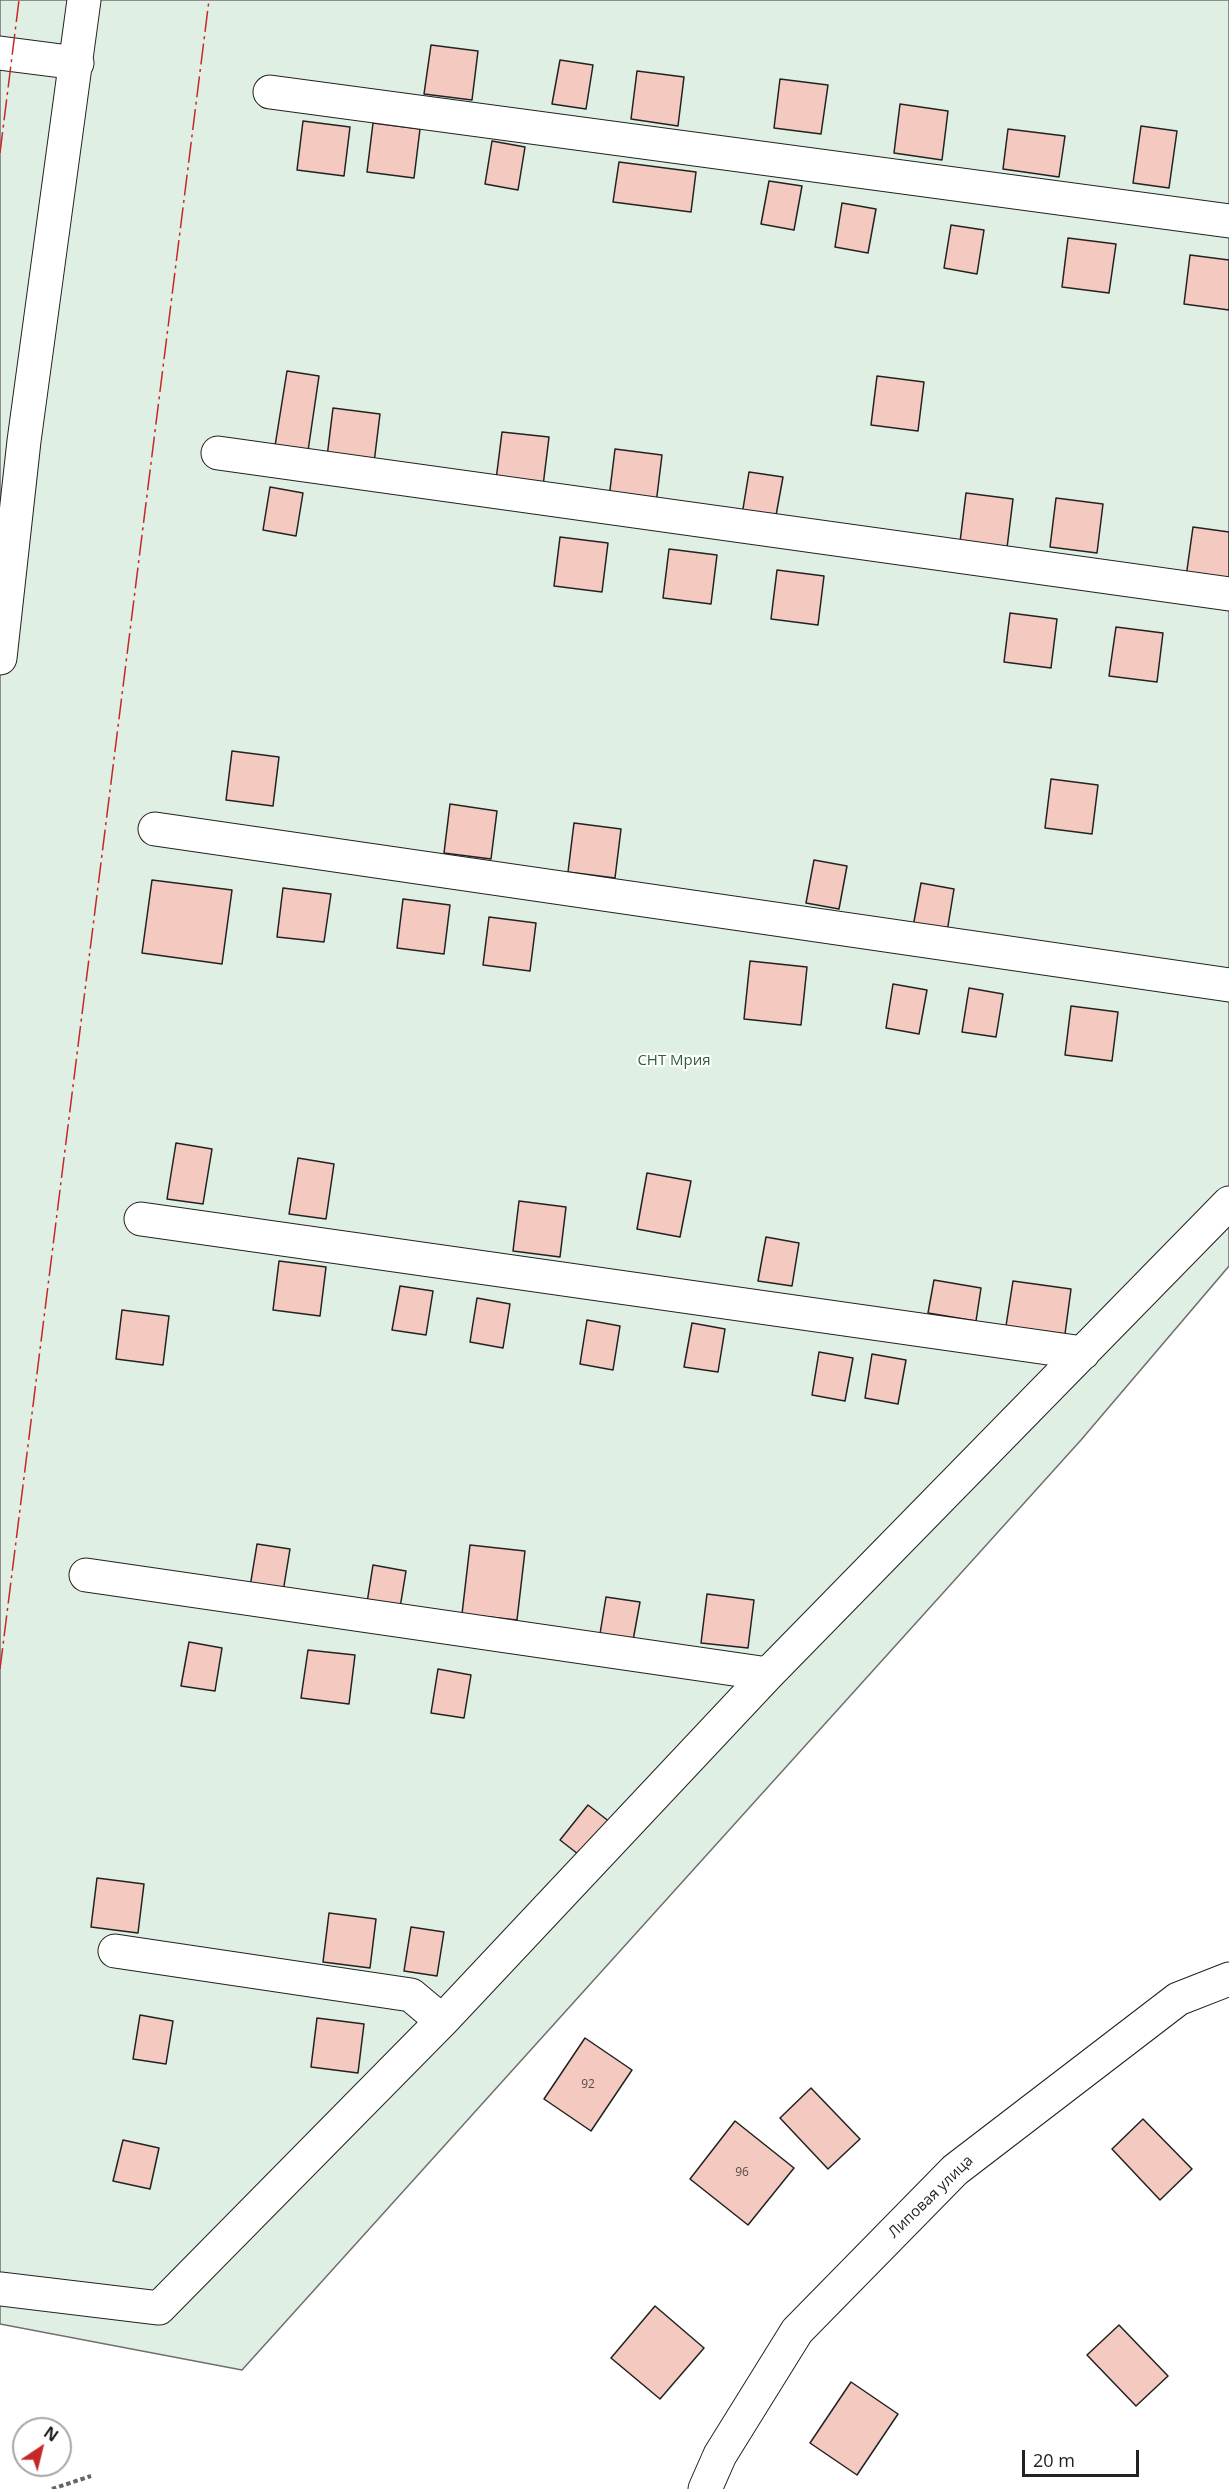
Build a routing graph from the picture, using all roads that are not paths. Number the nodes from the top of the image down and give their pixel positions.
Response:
1 (84, 0) edge
2 (0, 54) edge
3 (77, 63) junction
4 (270, 92) dead end
5 (1229, 221) edge
6 (12, 439) edge
7 (218, 453) dead end
8 (1229, 594) edge
9 (0, 658) edge
10 (154, 829) dead end
11 (1229, 985) edge
12 (1229, 1203) edge
13 (141, 1219) dead end
14 (1083, 1353) junction
15 (86, 1575) dead end
16 (768, 1674) junction
17 (115, 1951) dead end
18 (1229, 1979) edge
19 (442, 2021) junction
20 (0, 2289) edge
21 (705, 2489) edge

1 - 3 street
2 - 3 street
3 - 6 street
4 - 5 street
6 - 9 street
7 - 8 street
10 - 11 street
12 - 14 street
13 - 14 street
14 - 16 street
15 - 16 street
16 - 19 street
17 - 19 street
18 - 21 street, Липовая улица
19 - 20 street

